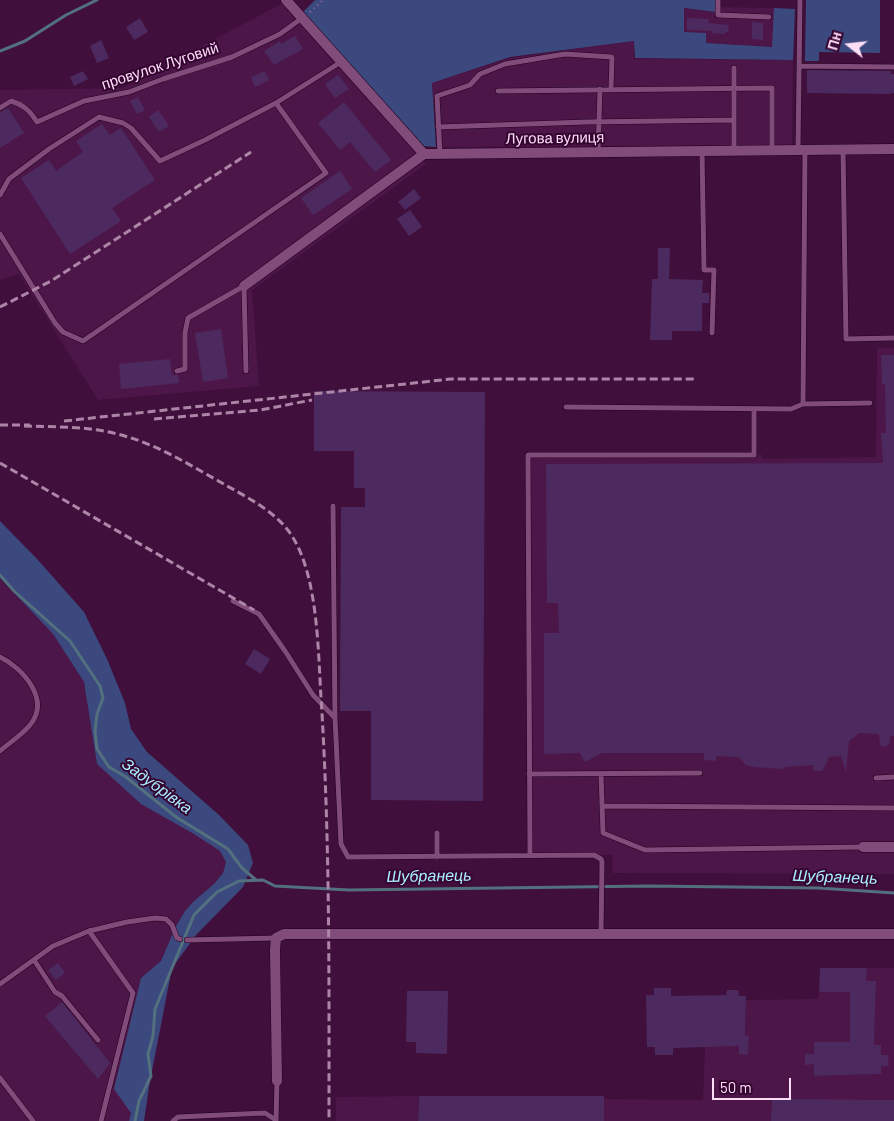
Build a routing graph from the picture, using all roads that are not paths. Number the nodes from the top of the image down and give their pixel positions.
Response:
1 (286, 0) edge
2 (718, 0) edge
3 (800, 0) edge
4 (769, 17) dead end
5 (302, 18) junction
6 (341, 61) junction
7 (799, 66) junction
8 (894, 67) edge
9 (734, 68) dead end
10 (734, 88) junction
11 (600, 89) junction
12 (611, 89) junction
13 (498, 92) dead end
14 (276, 103) junction
15 (0, 108) edge
16 (734, 120) junction
17 (600, 123) junction
18 (438, 128) junction
19 (894, 148) edge
20 (843, 149) junction
21 (734, 150) junction
22 (772, 150) junction
23 (802, 150) junction
24 (702, 151) junction
25 (598, 152) junction
26 (424, 154) junction
27 (440, 154) junction
28 (0, 195) edge
29 (0, 234) edge
30 (244, 286) junction
31 (712, 333) dead end
32 (894, 338) edge
33 (177, 371) dead end
34 (246, 371) dead end
35 (870, 402) dead end
36 (802, 404) junction
37 (566, 407) dead end
38 (754, 409) junction
39 (333, 506) dead end
40 (233, 601) dead end
41 (0, 657) edge
42 (335, 718) junction
43 (0, 751) edge
44 (700, 773) dead end
45 (529, 774) junction
46 (601, 774) junction
47 (894, 777) edge
48 (876, 778) dead end
49 (602, 806) junction
50 (894, 808) edge
51 (437, 833) dead end
52 (864, 846) joint
53 (894, 846) edge
54 (530, 854) junction
55 (438, 856) junction
56 (89, 932) junction
57 (601, 934) junction
58 (894, 934) edge
59 (276, 938) junction
60 (180, 939) dead end
61 (187, 940) dead end
62 (34, 960) junction
63 (0, 984) edge
64 (98, 1040) dead end
65 (0, 1078) edge
66 (277, 1081) joint
67 (276, 1108) junction
68 (265, 1113) junction
69 (276, 1120) edge
70 (33, 1121) edge
71 (101, 1121) edge
72 (173, 1121) edge

1 - 5 street
2 - 4 lane
3 - 7 lane
5 - 6 street
5 - 15 lane, провулок Луговий
6 - 14 lane
6 - 26 street
7 - 8 lane
7 - 23 lane
9 - 10 lane
10 - 12 lane
10 - 16 lane
10 - 22 lane
11 - 12 lane
11 - 13 lane
11 - 17 lane
12 - 18 lane
14 - 28 lane
14 - 29 lane
16 - 17 lane
16 - 21 lane
17 - 18 lane
17 - 25 lane
18 - 27 lane
19 - 20 street, Лугова вулиця
20 - 23 street, Лугова вулиця
20 - 32 lane
21 - 22 street, Лугова вулиця
21 - 24 street, Лугова вулиця
22 - 23 street, Лугова вулиця
23 - 36 lane
24 - 25 street, Лугова вулиця
24 - 31 lane
25 - 27 street, Лугова вулиця
26 - 27 street, Лугова вулиця
26 - 30 street
30 - 33 lane
30 - 34 lane
35 - 36 lane
36 - 38 lane
37 - 38 lane
38 - 45 lane
39 - 42 lane
40 - 42 lane
41 - 43 lane
42 - 55 lane
44 - 46 lane
45 - 46 lane
45 - 54 lane
46 - 49 lane
47 - 48 lane
49 - 50 lane
49 - 52 lane
51 - 55 lane
52 - 53 street
54 - 55 lane
54 - 57 lane
56 - 60 lane
56 - 62 lane
56 - 71 lane
57 - 58 street
57 - 59 street
59 - 61 lane
59 - 66 street
62 - 63 lane
62 - 64 lane
65 - 70 lane
66 - 67 lane
67 - 68 lane
67 - 69 lane
68 - 69 lane
68 - 72 lane

